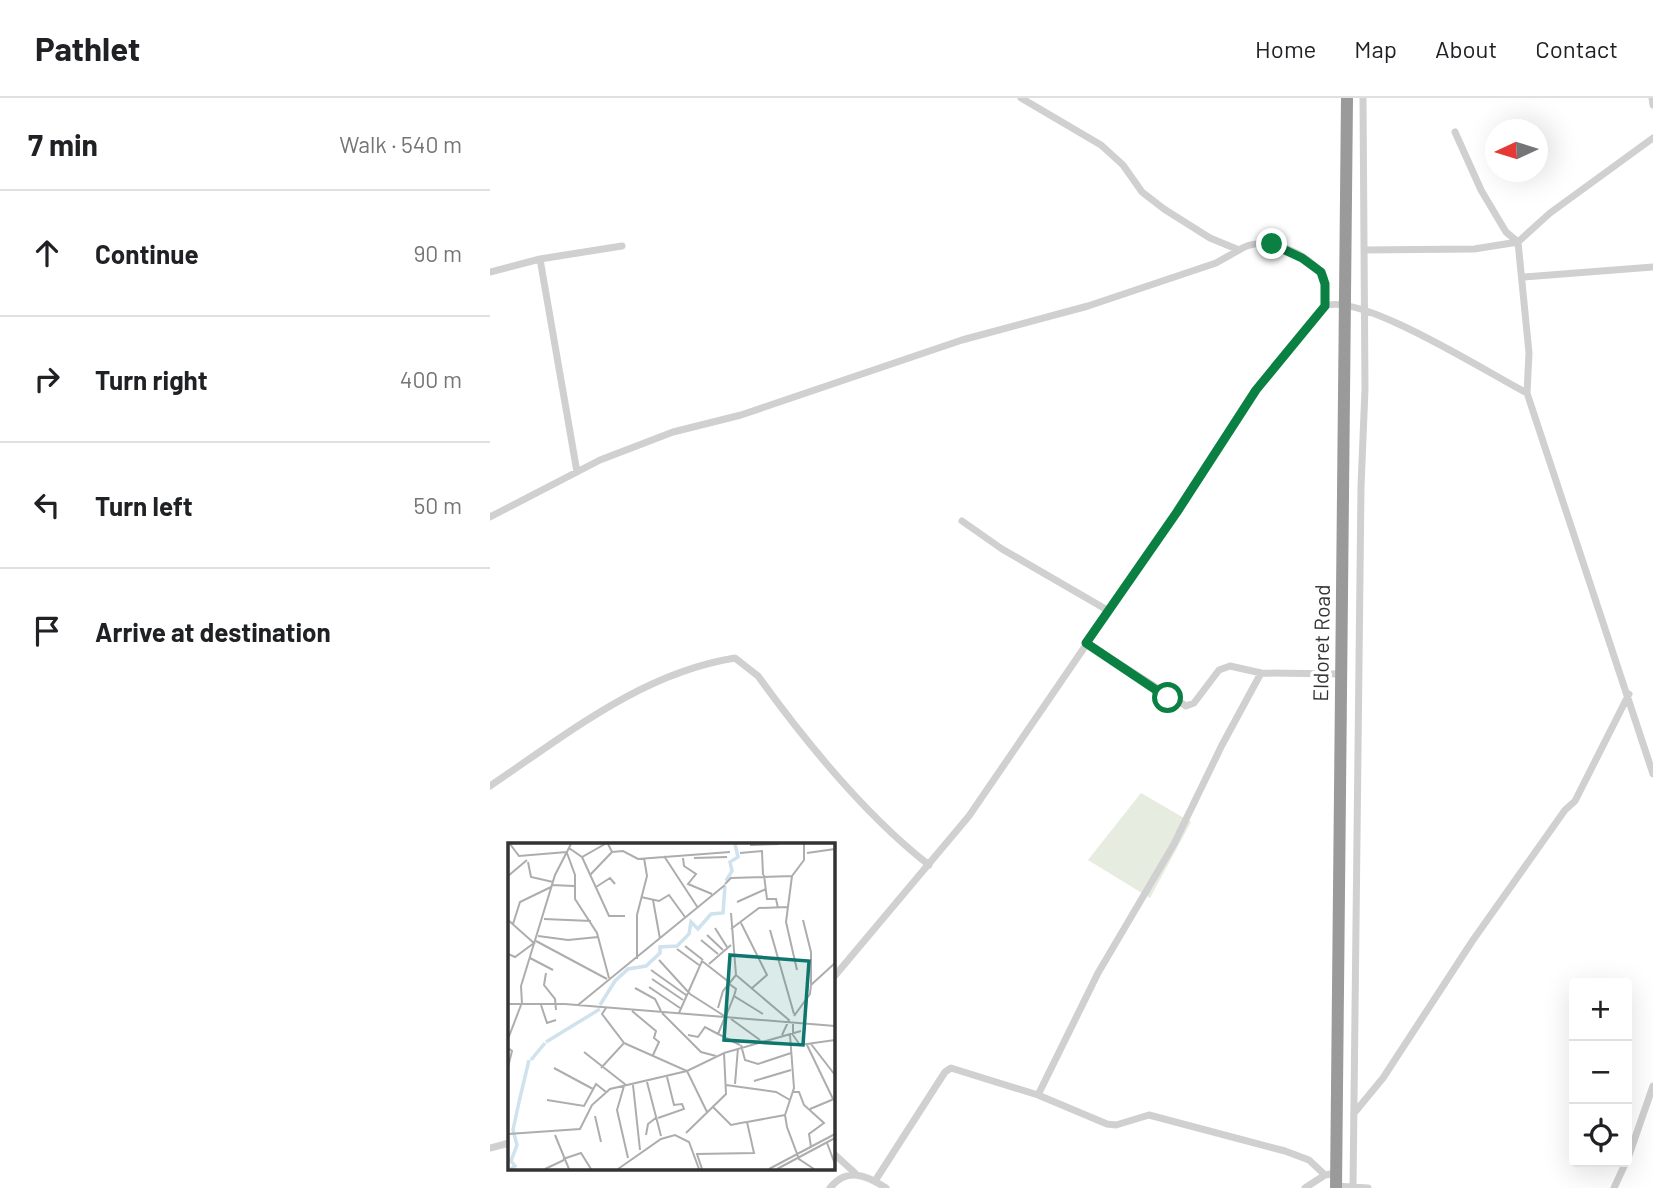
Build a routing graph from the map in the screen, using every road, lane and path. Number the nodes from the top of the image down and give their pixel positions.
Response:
1 (1021, 98) edge
2 (1347, 98) edge
3 (1363, 98) edge
4 (1652, 98) edge
5 (1653, 105) edge
6 (1455, 132) dead end
7 (1653, 138) edge
8 (1518, 242) junction
9 (622, 246) dead end
10 (1239, 250) junction
11 (1364, 250) junction
12 (540, 259) junction
13 (1653, 267) edge
14 (490, 272) edge
15 (1522, 277) junction
16 (1345, 304) junction
17 (1325, 306) junction
18 (1366, 309) junction
19 (1527, 393) junction
20 (577, 472) junction
21 (490, 517) edge
22 (962, 522) dead end
23 (1109, 611) junction
24 (1086, 643) junction
25 (1261, 673) junction
26 (1340, 674) junction
27 (1629, 694) junction
28 (1653, 774) edge
29 (490, 786) edge
30 (929, 866) junction
31 (835, 976) edge
32 (1653, 1086) edge
33 (1038, 1095) junction
34 (1355, 1113) junction
35 (508, 1143) edge
36 (490, 1147) edge
37 (1632, 1147) edge
38 (835, 1155) edge
39 (1624, 1167) edge
40 (855, 1173) junction
41 (1333, 1180) edge
42 (875, 1181) junction
43 (1353, 1186) edge
44 (830, 1188) edge
45 (886, 1188) edge
46 (1305, 1188) edge
47 (1368, 1188) edge
48 (1614, 1188) edge

1 - 10 street
2 - 16 highway, Eldoret Road
3 - 11 street
4 - 5 street
6 - 8 street
7 - 8 street
8 - 11 street
8 - 15 street
9 - 12 street
10 - 17 street
10 - 20 street
11 - 18 street
12 - 14 street
12 - 20 street
13 - 15 street
15 - 19 street
16 - 17 street
16 - 18 street
16 - 26 highway, Eldoret Road
17 - 23 street
18 - 19 street
18 - 34 street
19 - 27 street
20 - 21 street
22 - 23 street
23 - 24 street
24 - 25 street
24 - 30 street
25 - 26 street
25 - 33 street
26 - 41 highway, Eldoret Road
27 - 28 street
27 - 34 street
29 - 30 street
30 - 31 street
32 - 37 street
33 - 41 street
33 - 42 street
34 - 43 street
35 - 36 street
38 - 40 street
39 - 48 street
40 - 42 street
40 - 44 street
41 - 43 street
41 - 46 street
42 - 45 street
43 - 47 street

